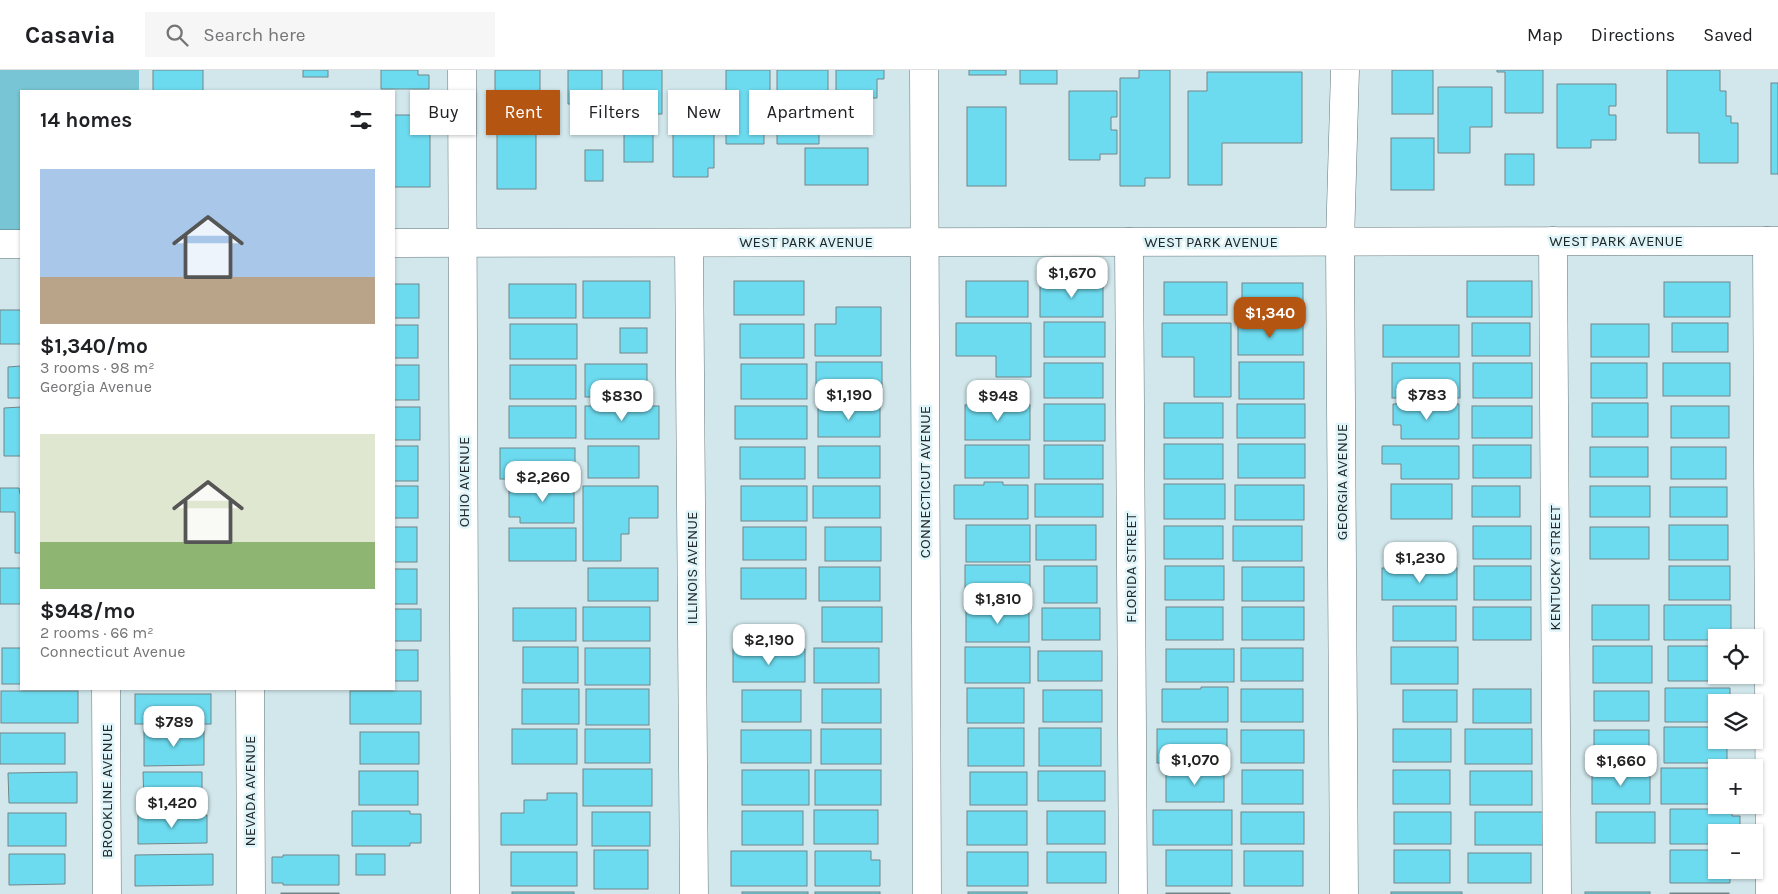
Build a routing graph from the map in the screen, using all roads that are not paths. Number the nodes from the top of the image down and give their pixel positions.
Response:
1 (462, 70) edge
2 (924, 70) edge
3 (1345, 70) edge
4 (1553, 241) junction
5 (1773, 241) edge
6 (924, 242) junction
7 (1129, 242) junction
8 (1340, 242) junction
9 (395, 243) edge
10 (463, 243) junction
11 (689, 243) junction
12 (0, 244) edge
13 (20, 244) edge
14 (106, 690) edge
15 (250, 690) edge
16 (107, 894) edge
17 (251, 894) edge
18 (465, 894) edge
19 (694, 894) edge
20 (927, 894) edge
21 (1133, 894) edge
22 (1344, 894) edge
23 (1557, 894) edge
24 (1770, 894) edge

1 - 10 street, OHIO AVENUE
2 - 6 street, CONNECTICUT AVENUE
3 - 8 street, GEORGIA AVENUE
4 - 5 street, WEST PARK AVENUE
4 - 8 street, WEST PARK AVENUE
4 - 23 street, KENTUCKY STREET
5 - 24 street
6 - 7 street, WEST PARK AVENUE
6 - 11 street, WEST PARK AVENUE
6 - 20 street, CONNECTICUT AVENUE
7 - 8 street, WEST PARK AVENUE
7 - 21 street, FLORIDA STREET
8 - 22 street, GEORGIA AVENUE
9 - 10 street, WEST PARK AVENUE
10 - 11 street, WEST PARK AVENUE
10 - 18 street, OHIO AVENUE
11 - 19 street, ILLINOIS AVENUE
12 - 13 street
14 - 16 street, BROOKLINE AVENUE
15 - 17 street, NEVADA AVENUE

